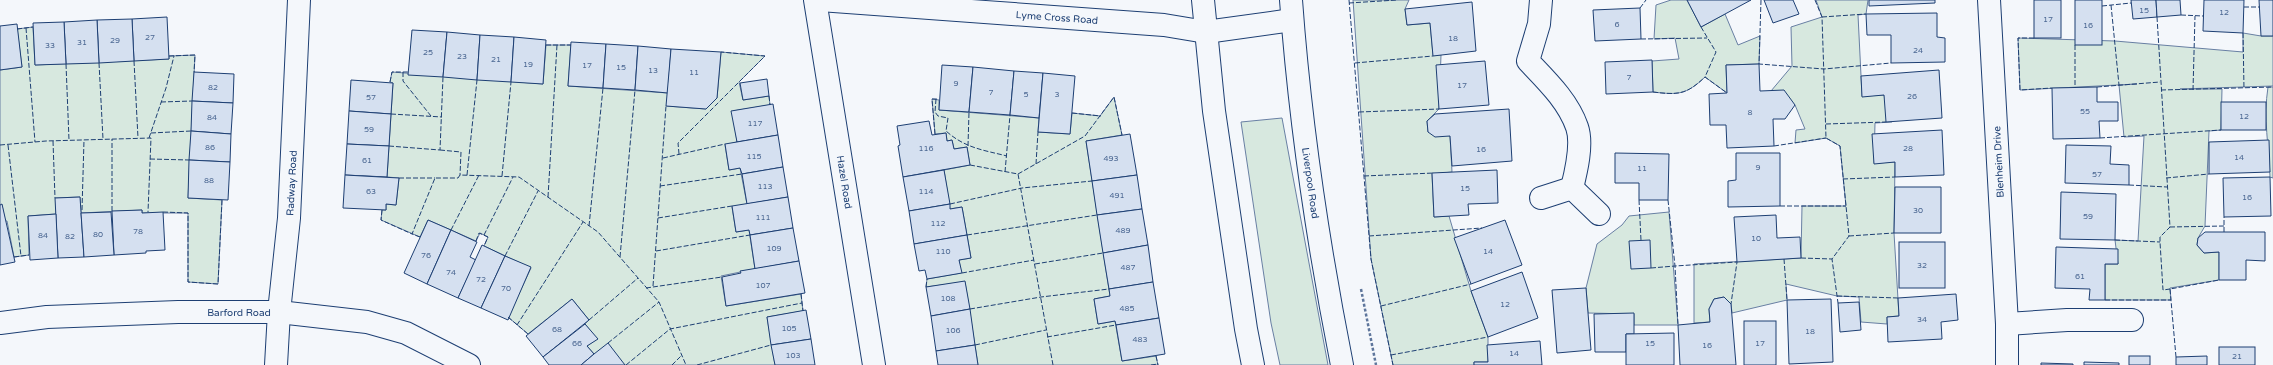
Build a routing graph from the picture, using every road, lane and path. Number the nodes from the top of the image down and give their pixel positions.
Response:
1 (299, 0) edge
2 (815, 0) edge
3 (820, 0) edge
4 (1203, 0) edge
5 (1541, 0) edge
6 (1988, 0) edge
7 (1292, 10) edge
8 (1206, 32) junction
9 (1572, 188) junction
10 (1541, 198) dead end
11 (1598, 214) dead end
12 (1360, 283) dead end
13 (279, 312) junction
14 (2132, 320) dead end
15 (0, 323) edge
16 (2007, 324) junction
17 (276, 365) edge
18 (469, 365) edge
19 (874, 365) edge
20 (1253, 365) edge
21 (1342, 365) edge
22 (1376, 365) edge
23 (2007, 365) edge

1 - 13 main road, Radway Road
2 - 19 main road, Hazel Road
3 - 8 main road, Lyme Cross Road
4 - 8 main road
5 - 9 main road
6 - 16 main road, Blenheim Drive
7 - 8 main road, Lyme Cross Road
7 - 21 main road, Liverpool Road
8 - 20 main road
9 - 10 main road
9 - 11 main road
12 - 22 path
13 - 15 main road, Barford Road
13 - 17 main road, Radway Road
13 - 18 main road, Barford Road
14 - 16 main road
16 - 23 main road, Blenheim Drive

